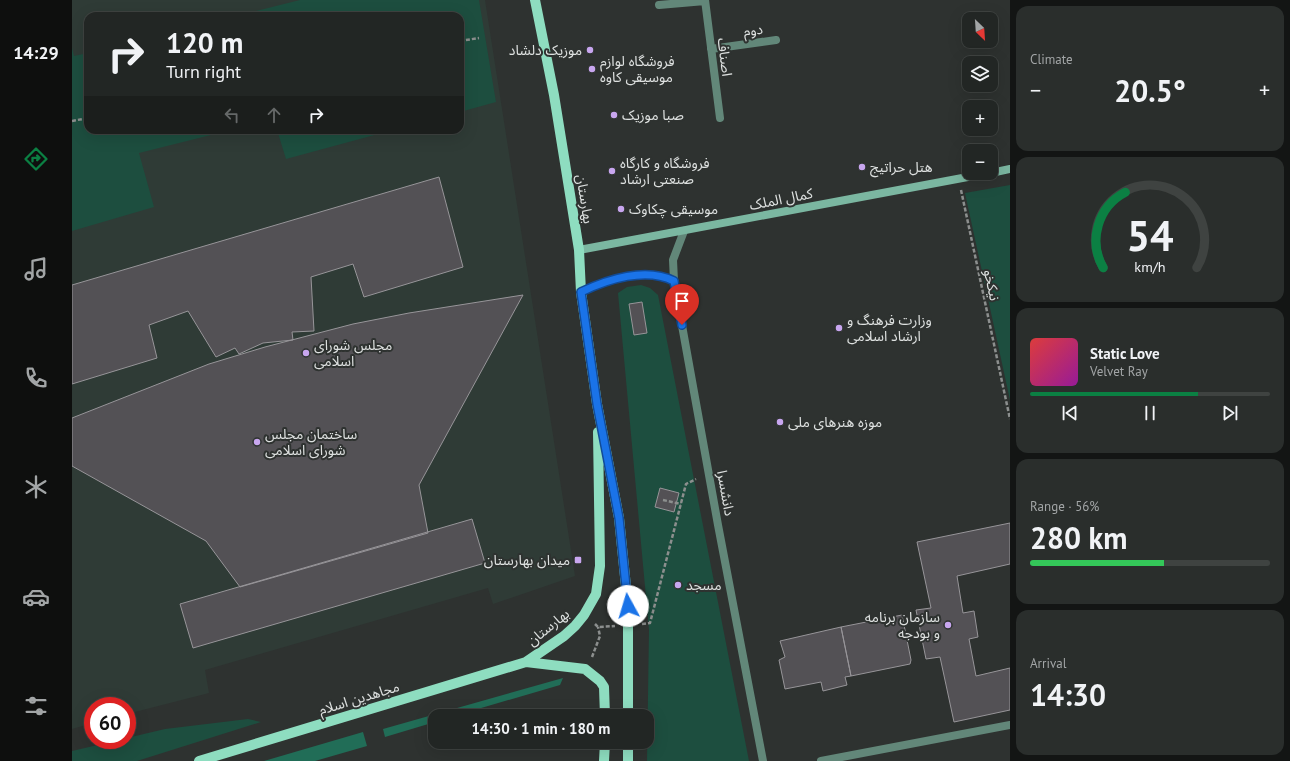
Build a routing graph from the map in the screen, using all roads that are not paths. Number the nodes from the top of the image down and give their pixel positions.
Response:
1 (535, 0) edge
2 (705, 1) edge
3 (660, 5) dead end
4 (776, 40) dead end
5 (711, 49) junction
6 (720, 118) dead end
7 (1010, 169) edge
8 (998, 171) edge
9 (962, 178) edge
10 (684, 231) junction
11 (579, 250) junction
12 (674, 281) junction
13 (581, 292) junction
14 (597, 404) junction
15 (526, 662) junction
16 (605, 709) edge
17 (628, 709) edge
18 (1010, 725) edge
19 (605, 749) edge
20 (628, 749) edge
21 (199, 761) edge
22 (604, 761) edge
23 (628, 761) edge
24 (763, 761) edge
25 (820, 761) edge

1 - 11 main road, بهارستان
2 - 3 street
2 - 5 street, اصناف
4 - 5 street, دوم
5 - 6 street, اصناف
7 - 8 main road, کمال الملک
9 - 10 main road, کمال الملک
10 - 11 main road, کمال الملک
10 - 12 street, دانشسرا
11 - 13 main road, بهارستان
12 - 13 street
12 - 24 street, دانشسرا
13 - 14 main road, بهارستان
14 - 15 main road, بهارستان
14 - 17 main road, بهارستان
15 - 16 main road, بهارستان
15 - 21 main road, مجاهدین اسلام
18 - 25 street
19 - 22 main road
20 - 23 main road

